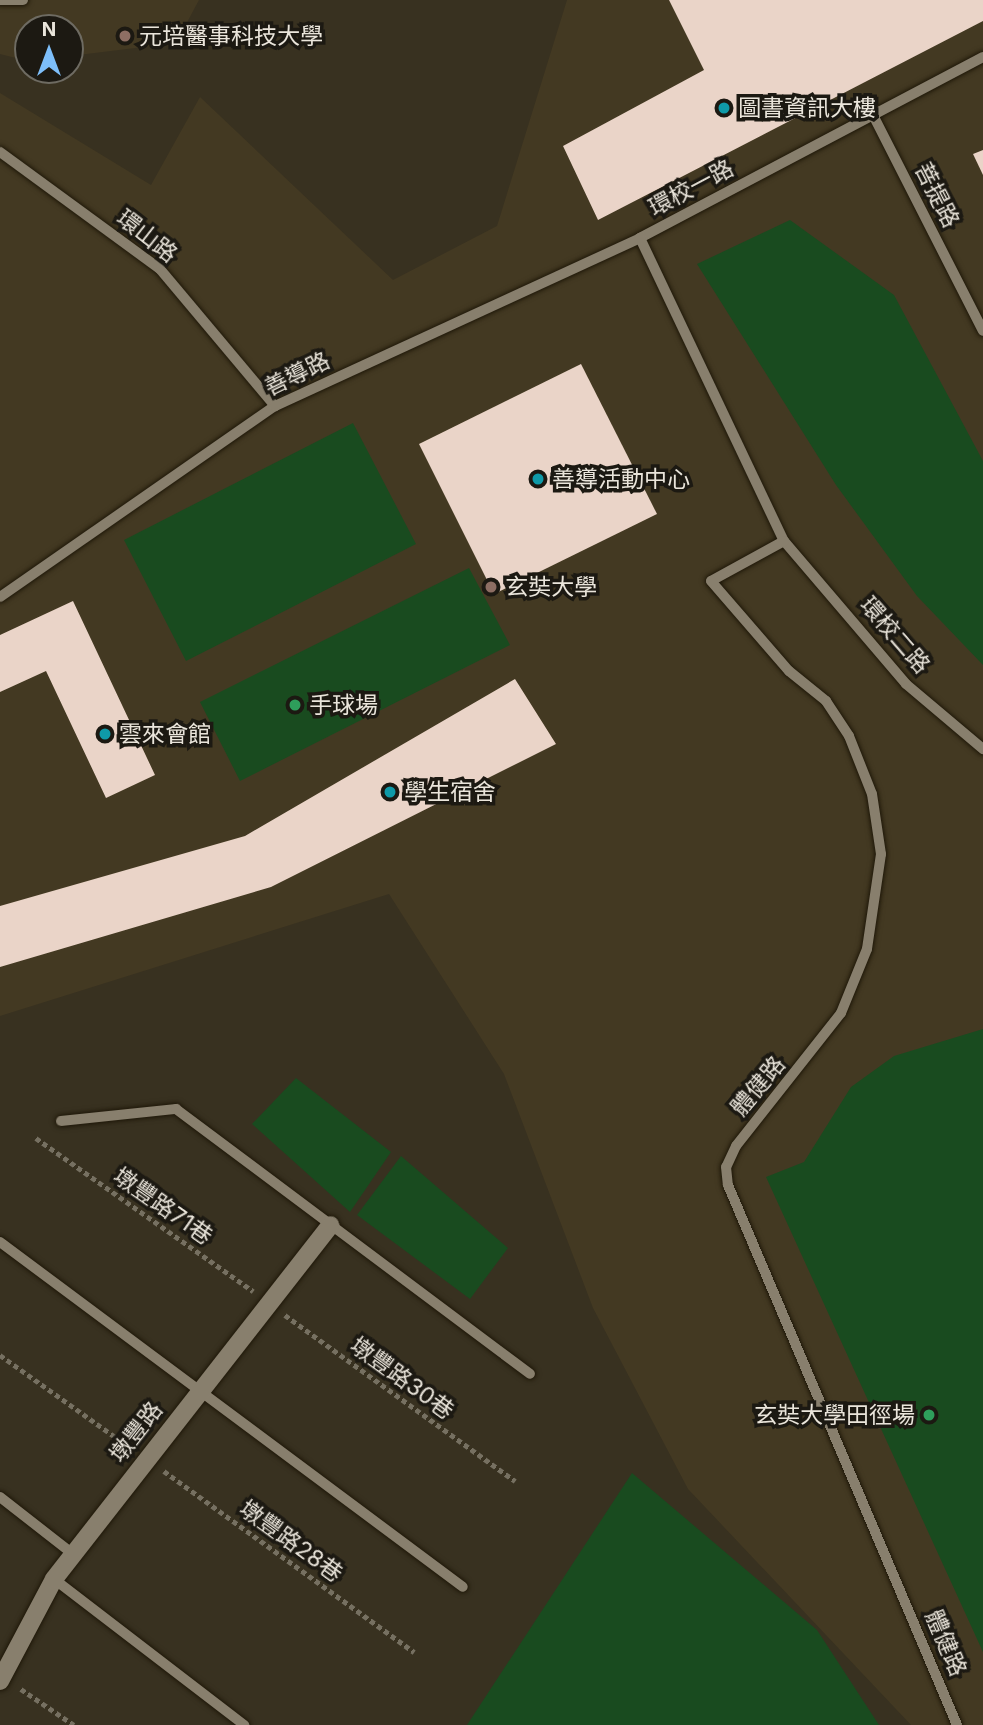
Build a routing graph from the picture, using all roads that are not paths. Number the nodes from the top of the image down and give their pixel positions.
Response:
1 (0, 0) edge
2 (23, 0) edge
3 (983, 57) edge
4 (873, 115) junction
5 (0, 152) edge
6 (640, 238) junction
7 (983, 331) edge
8 (275, 406) junction
9 (783, 541) junction
10 (0, 597) edge
11 (983, 749) edge
12 (61, 1121) dead end
13 (331, 1225) junction
14 (0, 1242) edge
15 (530, 1374) dead end
16 (199, 1391) junction
17 (0, 1497) edge
18 (73, 1554) junction
19 (54, 1579) junction
20 (463, 1587) dead end
21 (1, 1679) edge
22 (244, 1725) edge
23 (957, 1725) edge

1 - 2 lane
3 - 4 lane, 環校一路
4 - 6 lane, 環校一路
4 - 7 lane, 菩提路
5 - 8 lane, 環山路
6 - 8 lane, 善導路
6 - 9 lane, 環校一路
8 - 10 lane, 善導路
9 - 11 lane, 環校二路
9 - 23 lane, 體健路
12 - 13 lane
13 - 15 lane
13 - 16 street, 墩豐路
14 - 16 lane
16 - 18 street, 墩豐路
16 - 20 lane
17 - 18 lane
18 - 19 street, 墩豐路
19 - 21 street, 墩豐路
19 - 22 lane

